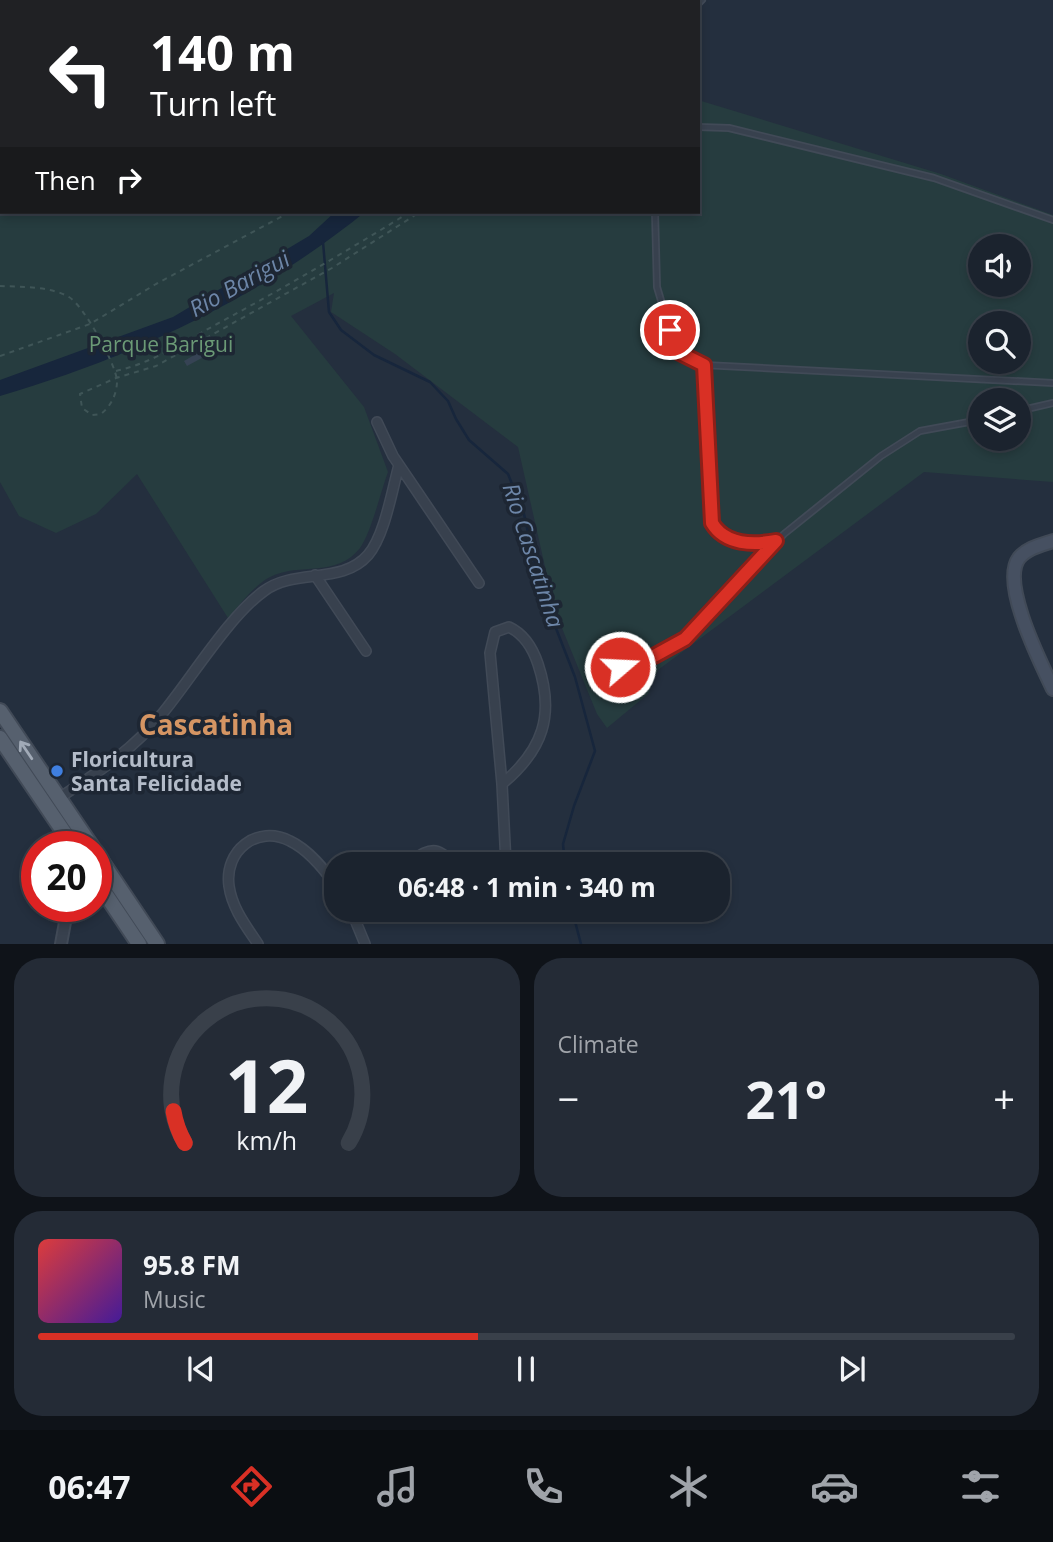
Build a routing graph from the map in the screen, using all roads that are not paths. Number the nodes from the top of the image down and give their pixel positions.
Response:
1 (700, 127) edge
2 (655, 214) edge
3 (1053, 220) edge
4 (704, 365) junction
5 (1053, 383) edge
6 (1053, 403) edge
7 (1031, 408) edge
8 (968, 421) edge
9 (377, 422) dead end
10 (399, 465) junction
11 (776, 541) junction
12 (1053, 541) edge
13 (315, 575) junction
14 (479, 583) dead end
15 (366, 651) dead end
16 (620, 667) dead end
17 (1053, 689) edge
18 (0, 711) edge
19 (0, 738) edge
20 (502, 783) junction
21 (59, 798) junction
22 (63, 831) edge
23 (81, 831) edge
24 (505, 852) edge
25 (324, 870) edge
26 (112, 890) edge
27 (112, 897) edge
28 (65, 922) edge
29 (356, 922) edge
30 (61, 943) edge
31 (139, 943) edge
32 (157, 943) edge
33 (258, 943) edge
34 (365, 943) edge

1 - 3 lane
2 - 4 lane
4 - 5 lane
4 - 11 lane
6 - 7 lane
8 - 11 lane
9 - 10 street
10 - 13 street
10 - 14 street
11 - 16 lane
12 - 17 main road
13 - 15 street
13 - 21 street
21 -> 18 main road
19 - 22 main road
20 - 20 street
20 - 24 street
21 - 23 main road
25 - 33 street
26 - 32 main road
27 - 31 main road
28 - 30 street
29 - 34 street

